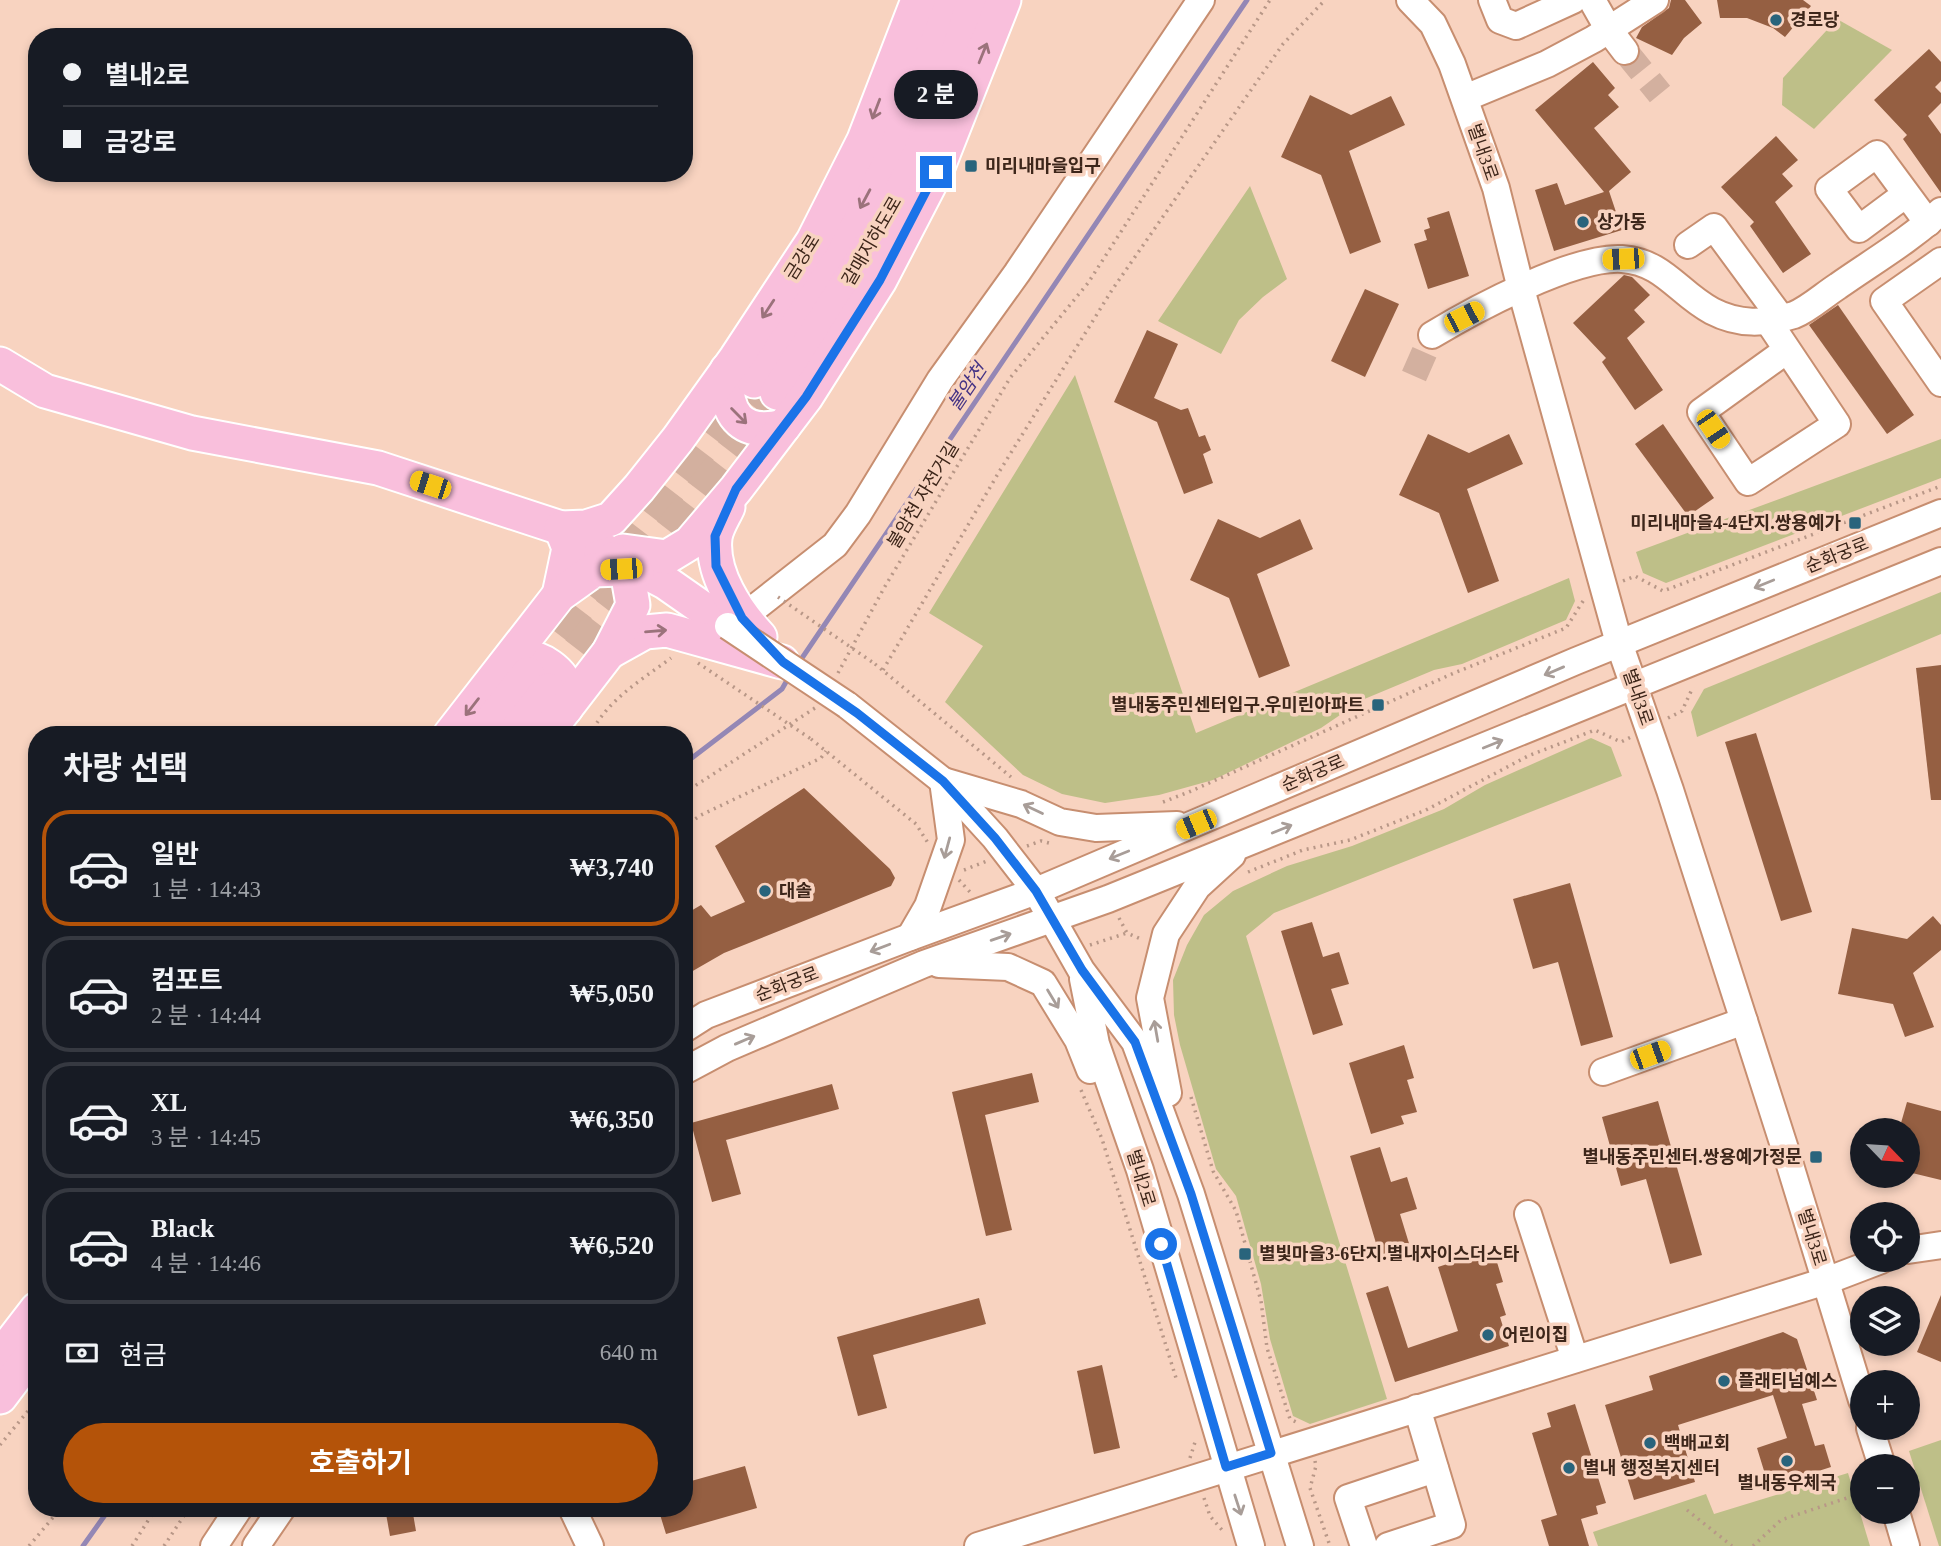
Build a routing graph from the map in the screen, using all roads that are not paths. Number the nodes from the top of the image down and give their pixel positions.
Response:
1 (918, 0) edge
2 (947, 0) edge
3 (974, 0) edge
4 (1004, 0) edge
5 (1201, 0) edge
6 (1410, 0) edge
7 (1492, 0) edge
8 (1573, 0) edge
9 (1592, 0) edge
10 (1655, 0) edge
11 (1609, 30) junction
12 (1625, 51) tunnel mouth
13 (1465, 98) junction
14 (1906, 194) dead end
15 (1930, 221) edge
16 (1688, 245) dead end
17 (1941, 260) edge
18 (1521, 289) junction
19 (1774, 319) junction
20 (1432, 335) tunnel mouth
21 (1787, 350) junction
22 (0, 364) edge
23 (752, 381) junction
24 (1941, 383) edge
25 (784, 426) junction
26 (639, 488) junction
27 (736, 489) junction
28 (1941, 513) edge
29 (561, 528) junction
30 (597, 545) junction
31 (1941, 561) edge
32 (632, 562) junction
33 (665, 582) junction
34 (559, 595) junction
35 (709, 639) junction
36 (1619, 643) junction
37 (609, 652) junction
38 (783, 662) joint
39 (537, 684) junction
40 (1634, 687) junction
41 (465, 726) edge
42 (490, 726) edge
43 (517, 726) edge
44 (544, 726) edge
45 (943, 781) junction
46 (1196, 824) junction
47 (1245, 843) junction
48 (1036, 891) junction
49 (1052, 920) junction
50 (910, 937) junction
51 (924, 964) junction
52 (1082, 970) junction
53 (1744, 1021) junction
54 (693, 1023) edge
55 (693, 1067) edge
56 (1604, 1072) dead end
57 (1140, 1170) junction
58 (1191, 1194) junction
59 (1528, 1214) dead end
60 (1941, 1245) edge
61 (1920, 1248) edge
62 (1850, 1272) edge
63 (1826, 1281) junction
64 (28, 1321) edge
65 (0, 1357) edge
66 (1575, 1359) junction
67 (28, 1360) edge
68 (1853, 1370) edge
69 (0, 1397) edge
70 (1417, 1408) junction
71 (1271, 1453) junction
72 (1226, 1467) junction
73 (1436, 1469) junction
74 (233, 1517) edge
75 (276, 1517) edge
76 (576, 1517) edge
77 (1900, 1524) edge
78 (214, 1546) edge
79 (256, 1546) edge
80 (590, 1546) edge
81 (978, 1546) edge
82 (1251, 1546) edge
83 (1300, 1546) edge
84 (1364, 1546) edge
85 (1388, 1546) edge
86 (1906, 1546) edge

1 -> 23 main road, 금강로
2 -> 23 main road, 갈매지하도로
3 - 23 main road, 갈매지하도로
25 -> 4 main road
5 - 35 street
6 - 13 street, 별내3로
7 - 8 street
9 - 11 street
10 - 11 street
11 - 12 street
11 - 13 street
13 - 18 street, 별내3로
14 - 15 street
15 - 17 street
15 - 19 street
16 - 19 street
17 - 24 street
18 - 19 street
18 - 20 street
18 - 36 street, 별내3로
19 - 21 street
21 - 21 street
22 - 29 main road
23 -> 25 main road
23 - 26 main road, 금강로
25 - 27 main road
26 - 29 main road
26 - 32 main road
27 - 32 main road
27 - 35 main road
28 -> 36 street, 순화궁로
29 - 30 main road
29 - 34 main road
30 - 32 main road
30 - 33 main road
31 - 40 street, 순화궁로
32 - 33 main road
32 - 34 main road
32 - 37 main road
33 - 35 main road
34 - 39 main road
37 -> 35 main road
35 - 38 main road, bridge
36 - 40 street, 별내3로
36 -> 46 street, 순화궁로
37 - 39 main road
38 - 45 street, 별내2로, bridge
39 -> 41 main road
39 - 42 main road
39 - 43 main road
39 - 44 main road
47 -> 40 street, 순화궁로
40 - 53 street, 별내3로
46 -> 45 street
45 - 48 street, 별내2로
45 -> 50 street
46 -> 48 street, 순화궁로
47 - 49 street, 순화궁로
58 -> 47 street
48 - 49 street, 별내2로
48 - 50 street, 순화궁로
51 -> 49 street, 순화궁로
49 - 52 street, 별내2로
50 -> 54 street, 순화궁로
55 -> 51 street, 순화궁로
51 -> 57 street
52 - 57 street, 별내2로
52 - 58 street, 별내2로
53 - 56 street
53 - 63 street, 별내3로
57 - 72 street, 별내2로
58 - 71 street, 별내2로
59 - 66 street
60 - 61 street
62 - 63 street
63 - 66 street
63 - 68 street, 별내3로
64 - 65 main road
66 - 70 street
67 - 69 main road
70 - 71 street
70 - 73 street
71 - 72 street
71 - 83 street, 별내2로
72 - 81 street
72 -> 82 street, 별내2로
73 - 84 street
73 - 85 street
74 - 78 street
75 - 79 street
76 - 80 street
77 - 86 street

